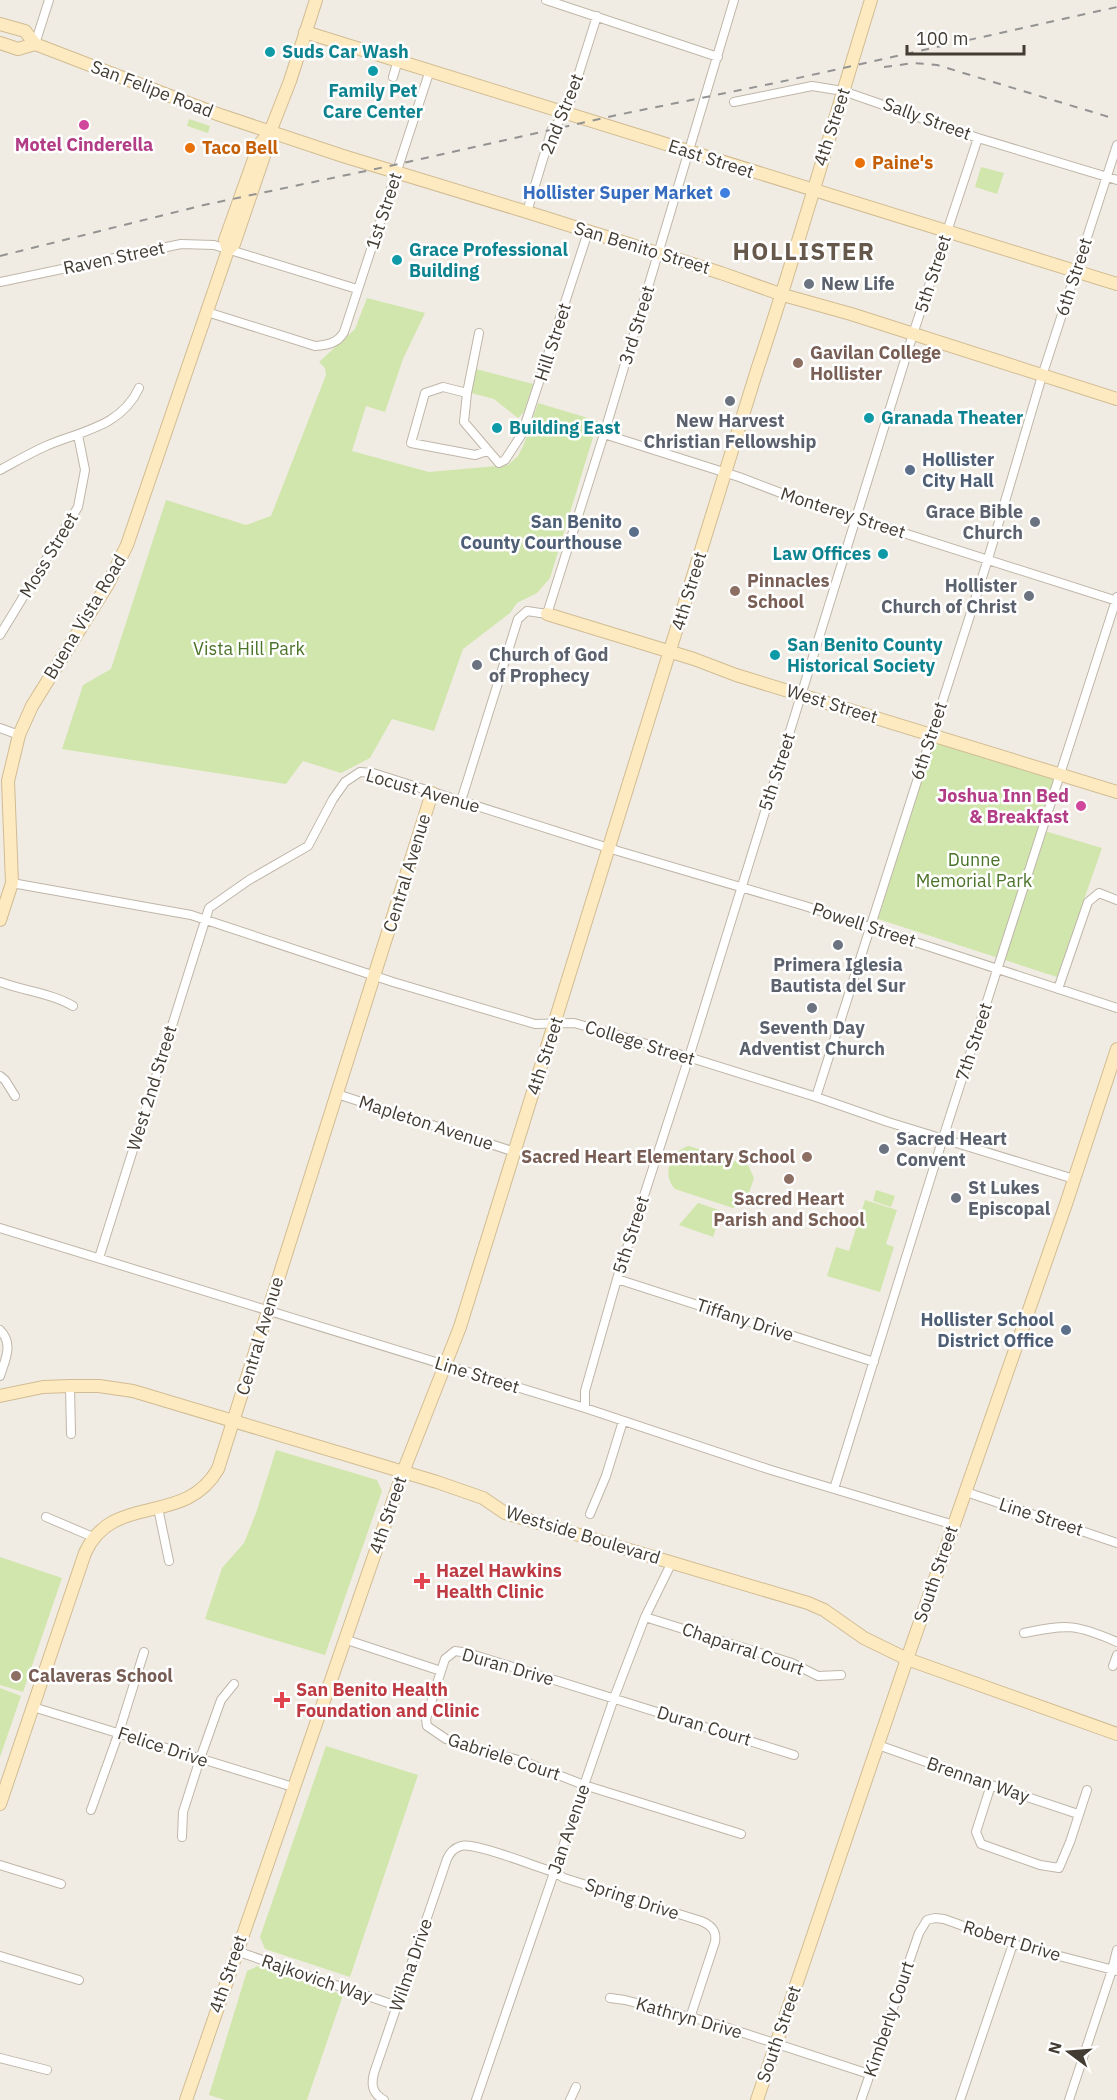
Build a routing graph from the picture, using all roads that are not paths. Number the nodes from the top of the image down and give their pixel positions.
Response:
1 (49, 0) edge
2 (316, 0) edge
3 (546, 0) edge
4 (734, 0) edge
5 (871, 0) edge
6 (597, 16) junction
7 (0, 24) edge
8 (305, 32) junction
9 (0, 44) edge
10 (35, 44) junction
11 (718, 57) junction
12 (398, 60) junction
13 (430, 70) junction
14 (393, 77) dead end
15 (843, 91) junction
16 (734, 102) dead end
17 (566, 114) junction
18 (270, 132) junction
19 (978, 138) junction
20 (1117, 145) edge
21 (689, 151) junction
22 (397, 172) junction
23 (1107, 177) junction
24 (1117, 180) edge
25 (813, 191) junction
26 (527, 212) junction
27 (947, 231) junction
28 (588, 232) junction
29 (228, 250) junction
30 (658, 254) junction
31 (1076, 271) junction
32 (0, 282) edge
33 (1117, 284) edge
34 (357, 290) junction
35 (783, 295) junction
36 (207, 312) junction
37 (479, 333) dead end
38 (913, 334) junction
39 (1042, 376) junction
40 (139, 388) dead end
41 (467, 393) junction
42 (1117, 399) edge
43 (604, 434) junction
44 (78, 435) junction
45 (487, 451) junction
46 (0, 470) edge
47 (726, 473) junction
48 (858, 518) junction
49 (988, 559) junction
50 (1117, 599) edge
51 (547, 614) junction
52 (1, 630) edge
53 (671, 651) junction
54 (802, 695) junction
55 (0, 728) edge
56 (931, 734) junction
57 (19, 735) junction
58 (1061, 775) junction
59 (1117, 792) edge
60 (432, 793) junction
61 (461, 801) junction
62 (610, 847) junction
63 (12, 883) junction
64 (741, 887) junction
65 (1117, 900) edge
66 (205, 919) junction
67 (0, 920) edge
68 (869, 927) junction
69 (997, 969) junction
70 (375, 975) junction
71 (0, 982) edge
72 (1058, 989) junction
73 (73, 1006) dead end
74 (1117, 1008) edge
75 (555, 1024) junction
76 (1117, 1049) edge
77 (689, 1057) junction
78 (0, 1076) edge
79 (337, 1094) junction
80 (15, 1096) dead end
81 (816, 1097) junction
82 (943, 1138) junction
83 (514, 1152) junction
84 (1074, 1179) junction
85 (0, 1228) edge
86 (99, 1258) junction
87 (617, 1279) junction
88 (267, 1310) junction
89 (0, 1330) edge
90 (874, 1362) junction
91 (445, 1366) junction
92 (0, 1376) edge
93 (70, 1386) junction
94 (0, 1396) edge
95 (585, 1408) junction
96 (623, 1420) junction
97 (234, 1421) junction
98 (71, 1434) dead end
99 (403, 1472) junction
100 (834, 1489) junction
101 (966, 1492) junction
102 (158, 1508) junction
103 (590, 1514) dead end
104 (46, 1517) dead end
105 (954, 1525) junction
106 (93, 1537) junction
107 (1117, 1543) edge
108 (169, 1561) dead end
109 (672, 1562) junction
110 (645, 1617) junction
111 (1024, 1633) dead end
112 (344, 1639) junction
113 (1117, 1642) edge
114 (144, 1652) dead end
115 (1117, 1654) edge
116 (907, 1659) junction
117 (1113, 1666) dead end
118 (441, 1671) junction
119 (841, 1676) dead end
120 (234, 1684) dead end
121 (614, 1698) junction
122 (33, 1707) junction
123 (119, 1732) junction
124 (1117, 1734) edge
125 (878, 1745) junction
126 (794, 1755) dead end
127 (200, 1760) junction
128 (584, 1785) junction
129 (991, 1785) junction
130 (292, 1787) junction
131 (1087, 1790) dead end
132 (0, 1804) edge
133 (91, 1810) dead end
134 (1078, 1814) junction
135 (741, 1834) dead end
136 (182, 1837) dead end
137 (460, 1846) joint
138 (0, 1865) edge
139 (554, 1872) junction
140 (61, 1884) dead end
141 (917, 1938) joint
142 (1013, 1944) junction
143 (1117, 1950) edge
144 (236, 1951) junction
145 (0, 1956) edge
146 (1115, 1970) edge
147 (79, 1980) dead end
148 (610, 1998) dead end
149 (397, 2006) junction
150 (690, 2018) junction
151 (776, 2043) junction
152 (0, 2058) edge
153 (47, 2070) dead end
154 (870, 2074) junction
155 (576, 2087) dead end
156 (186, 2100) edge
157 (384, 2100) edge
158 (476, 2100) edge
159 (570, 2100) edge
160 (757, 2100) edge
161 (861, 2100) edge
162 (960, 2100) edge
163 (1069, 2100) edge

1 - 10 street
2 - 8 street, Buena Vista Road
3 - 6 street
4 - 11 street, 3rd Street
5 - 15 street, 4th Street
6 - 11 street
6 - 17 street, 2nd Street
7 - 10 street, San Felipe Road
8 - 12 street, East Street
8 - 18 street, Buena Vista Road
9 - 10 street, San Felipe Road
10 - 18 street, San Felipe Road
11 - 21 street, 3rd Street
12 - 13 street, East Street
12 - 14 street
13 - 17 street, East Street
13 - 22 street, 1st Street
15 - 16 street, Sally Street
15 - 19 street, Sally Street
15 - 25 street, 4th Street
17 - 21 street, East Street
17 - 26 street, 2nd Street
18 - 22 street, San Benito Street
18 - 29 street, Buena Vista Road
19 - 23 street, Sally Street
19 - 27 street, 5th Street
20 - 23 street, 6th Street
21 - 25 street, East Street
21 - 30 street, 3rd Street
22 - 26 street, San Benito Street
22 - 34 street, 1st Street
23 - 24 street, Sally Street
23 - 31 street, 6th Street
25 - 27 street, East Street
25 - 35 street, 4th Street
26 - 28 street, San Benito Street
27 - 31 street, East Street
27 - 38 street, 5th Street
28 - 30 street, San Benito Street
28 - 45 street, Hill Street
29 - 32 street, Raven Street
29 - 34 street, Raven Street
29 - 36 street, Buena Vista Road
30 - 35 street, San Benito Street
30 - 43 street, 3rd Street
31 - 33 street, East Street
31 - 39 street, 6th Street
34 - 36 street, 1st Street
35 - 38 street, San Benito Street
35 - 47 street, 4th Street
36 - 57 street, Buena Vista Road
37 - 41 street
38 - 39 street, San Benito Street
38 - 48 street, 5th Street
39 - 42 street, San Benito Street
39 - 49 street, 6th Street
40 - 44 street
41 - 45 street
41 - 45 street
43 - 47 street, Monterey Street
43 - 51 street, 3rd Street
44 - 46 street
44 - 52 street, Moss Street
47 - 48 street, Monterey Street
47 - 53 street, 4th Street
48 - 49 street, Monterey Street
48 - 54 street, 5th Street
49 - 50 street, Monterey Street
49 - 56 street, 6th Street
50 - 58 street, 7th Street
51 - 53 street, West Street
51 - 61 street
53 - 54 street, West Street
53 - 62 street, 4th Street
54 - 56 street, West Street
54 - 64 street, 5th Street
55 - 57 street
56 - 58 street, West Street
56 - 68 street, 6th Street
57 - 63 street, Buena Vista Road
58 - 59 street, West Street
58 - 69 street, 7th Street
60 - 61 street, Locust Avenue
60 - 66 street, Locust Avenue
60 - 70 street, Central Avenue
61 - 62 street, Locust Avenue
62 - 64 street, Powell Street
62 - 75 street, 4th Street
63 - 66 street
63 - 67 street, Buena Vista Road
64 - 68 street, Powell Street
64 - 77 street, 5th Street
65 - 72 street
66 - 70 street, College Street
66 - 86 street, West 2nd Street
68 - 69 street, Powell Street
68 - 81 street, 6th Street
69 - 72 street, Powell Street
69 - 82 street, 7th Street
70 - 75 street, College Street
70 - 79 street, Central Avenue
71 - 73 street
72 - 74 street, Powell Street
75 - 77 street, College Street
75 - 83 street, 4th Street
76 - 84 street, South Street
77 - 81 street, College Street
77 - 87 street, 5th Street
78 - 80 street
79 - 83 street, Mapleton Avenue
79 - 88 street, Central Avenue
81 - 82 street, College Street
82 - 84 street, College Street
82 - 90 street, 7th Street
83 - 91 street, 4th Street
84 - 101 street, South Street
85 - 86 street, Line Street
86 - 88 street, Line Street
87 - 90 street, Tiffany Drive
87 - 95 street, 5th Street
88 - 91 street, Line Street
88 - 97 street, Central Avenue
89 - 92 street
90 - 100 street, 7th Street
91 - 95 street, Line Street
91 - 99 street, 4th Street
93 - 94 street, Westside Boulevard
93 - 97 street, Westside Boulevard
93 - 98 street
95 - 96 street, Line Street
96 - 100 street, Line Street
96 - 103 street
97 - 99 street, Westside Boulevard
97 - 102 street, Central Avenue
99 - 109 street, Westside Boulevard
99 - 112 street, 4th Street
100 - 105 street, Line Street
101 - 105 street, South Street
101 - 107 street, Line Street
102 - 106 street, Central Avenue
102 - 108 street
104 - 106 street
105 - 116 street, South Street
106 - 122 street, Central Avenue
109 - 110 street, Jan Avenue
109 - 116 street, Westside Boulevard
110 - 119 street, Chaparral Court
110 - 121 street, Jan Avenue
111 - 113 street
112 - 118 street, Duran Drive
112 - 130 street, 4th Street
114 - 123 street
115 - 117 street
116 - 124 street, Westside Boulevard
116 - 125 street, South Street
118 - 121 street, Duran Drive
118 - 128 street, Gabriele Court
120 - 127 street
121 - 126 street, Duran Court
121 - 128 street, Jan Avenue
122 - 123 street, Felice Drive
122 - 132 street, Central Avenue
123 - 127 street, Felice Drive
123 - 133 street
125 - 129 street, Brennan Way
125 - 151 street, South Street
127 - 130 street, Felice Drive
127 - 136 street
128 - 135 street, Gabriele Court
128 - 139 street, Jan Avenue
129 - 134 street, Brennan Way
129 - 134 street
130 - 144 street, 4th Street
131 - 134 street
137 - 139 street, Spring Drive
137 - 149 street, Wilma Drive
138 - 140 street
139 - 150 street, Spring Drive
139 - 158 street, Jan Avenue
141 - 142 street, Robert Drive
141 - 154 street, Kimberly Court
142 - 146 street, Robert Drive
142 - 162 street
143 - 146 street
144 - 149 street, Rajkovich Way
144 - 156 street, 4th Street
145 - 147 street
146 - 163 street
148 - 150 street, Kathryn Drive
149 - 157 street, Wilma Drive
150 - 151 street, Kathryn Drive
151 - 154 street, Kathryn Drive
151 - 160 street, South Street
152 - 153 street
154 - 161 street, Kimberly Court
155 - 159 street

